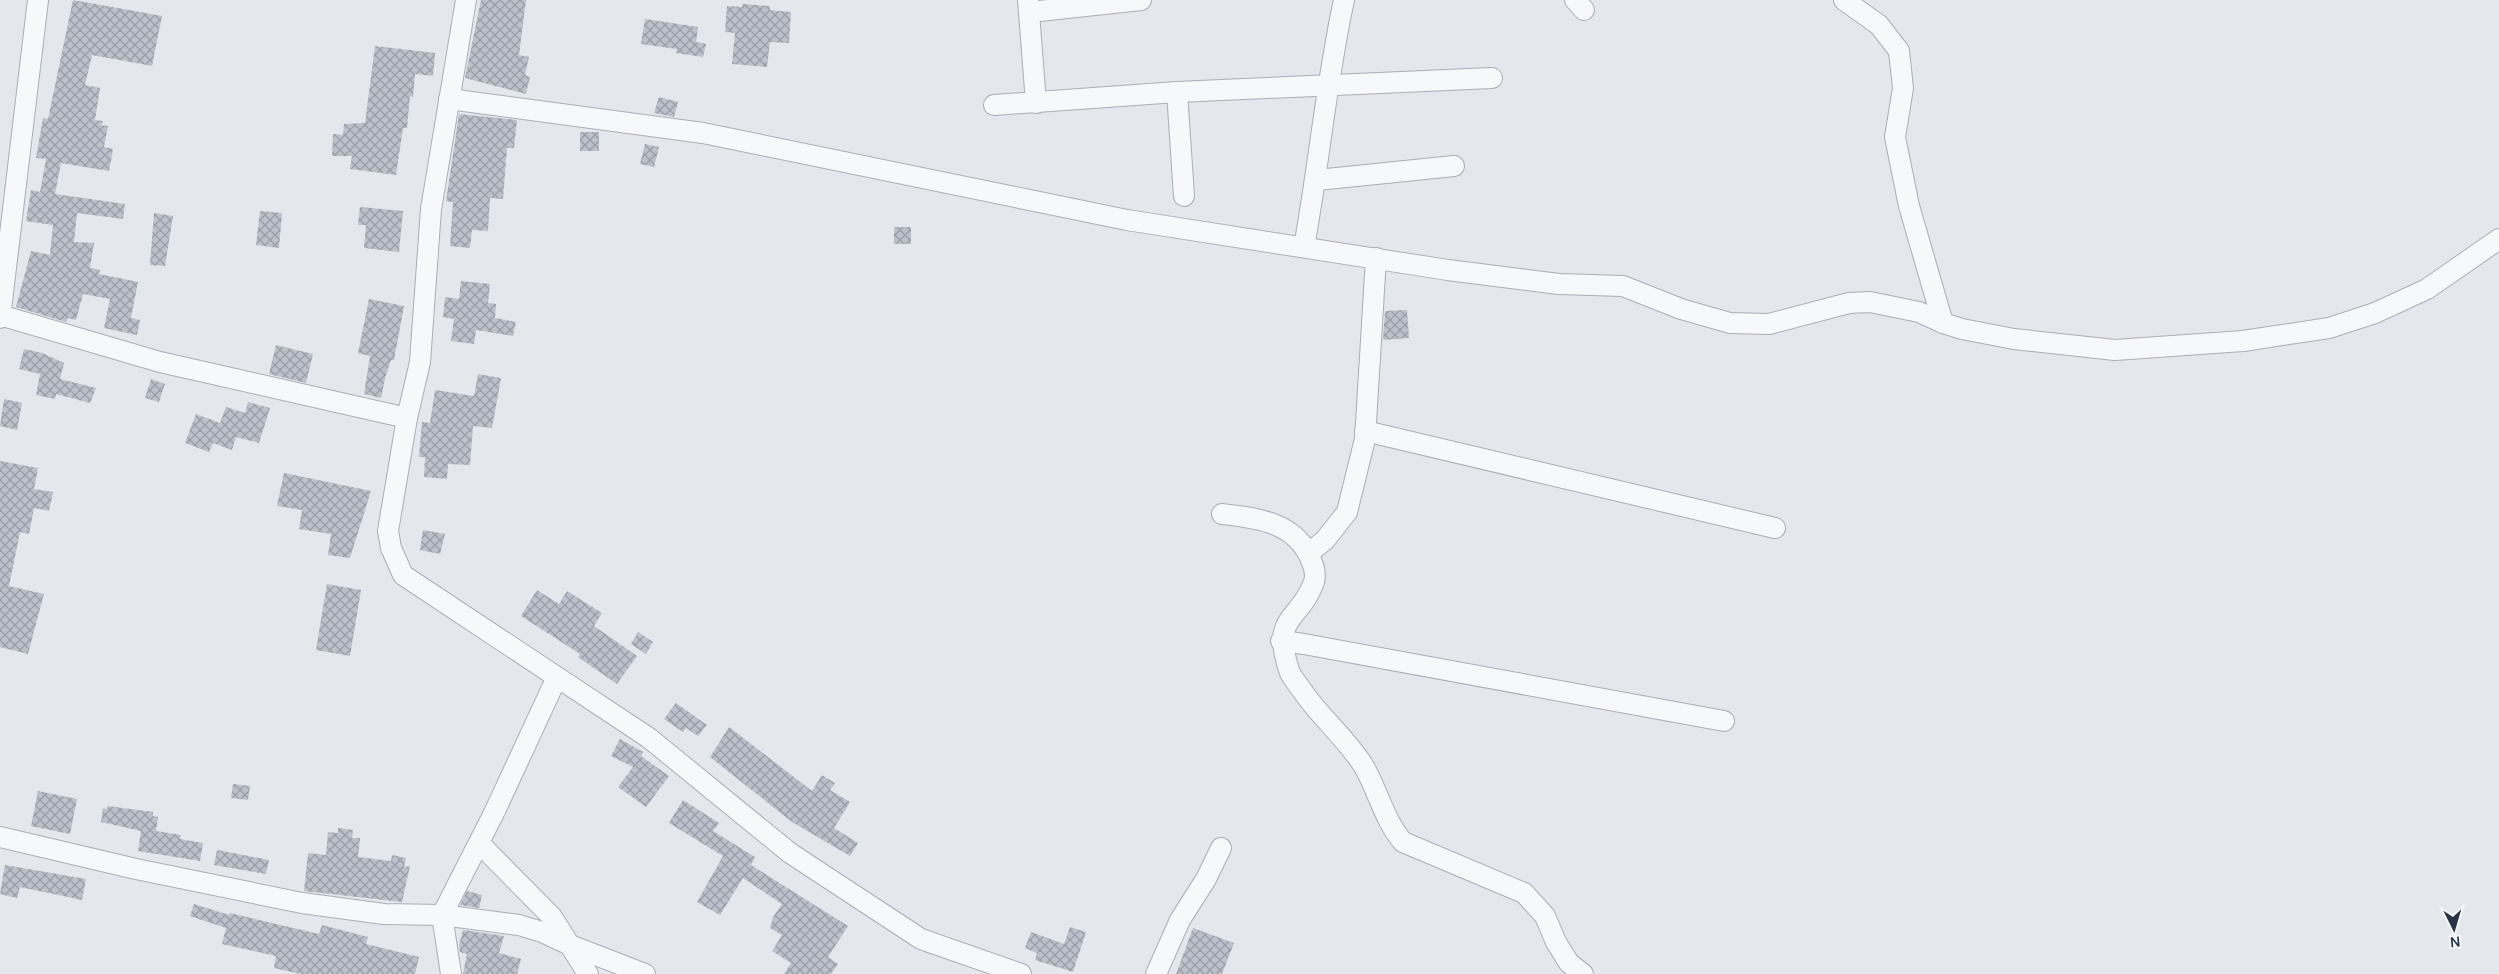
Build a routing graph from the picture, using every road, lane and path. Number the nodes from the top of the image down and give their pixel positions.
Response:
1 (38, 0) edge
2 (466, 0) edge
3 (1141, 0) edge
4 (1344, 0) edge
5 (1844, 0) edge
6 (1029, 6) edge
7 (1492, 78) dead end
8 (1330, 87) junction
9 (1177, 92) junction
10 (449, 99) junction
11 (1036, 102) junction
12 (994, 105) dead end
13 (1454, 166) dead end
14 (1317, 180) junction
15 (1184, 196) dead end
16 (2499, 239) edge
17 (1304, 247) junction
18 (1376, 258) junction
19 (0, 316) edge
20 (1943, 323) junction
21 (406, 418) junction
22 (1364, 431) junction
23 (1222, 514) dead end
24 (1775, 528) dead end
25 (1308, 553) junction
26 (1281, 641) junction
27 (557, 677) junction
28 (1724, 721) dead end
29 (0, 837) edge
30 (479, 843) junction
31 (1221, 848) dead end
32 (442, 914) junction
33 (570, 945) junction
34 (451, 974) edge
35 (588, 974) edge
36 (645, 974) edge
37 (1021, 974) edge
38 (1156, 974) edge
39 (1583, 974) edge

1 - 19 street
2 - 10 street
3 - 6 street
4 - 8 street
5 - 20 street
6 - 11 street
7 - 8 street
8 - 9 street
8 - 14 street
9 - 11 street
9 - 15 street
10 - 17 street
10 - 21 street
11 - 12 street
13 - 14 street
14 - 17 street
16 - 20 street
17 - 18 street
18 - 20 street
18 - 22 street
19 - 21 street
21 - 27 street
22 - 24 street
22 - 25 street
23 - 25 street
25 - 26 street
26 - 28 street
26 - 39 street
27 - 30 street
27 - 37 street
29 - 32 street
30 - 32 street
30 - 33 street
31 - 38 street
32 - 33 street
32 - 34 street
33 - 35 street
33 - 36 street

